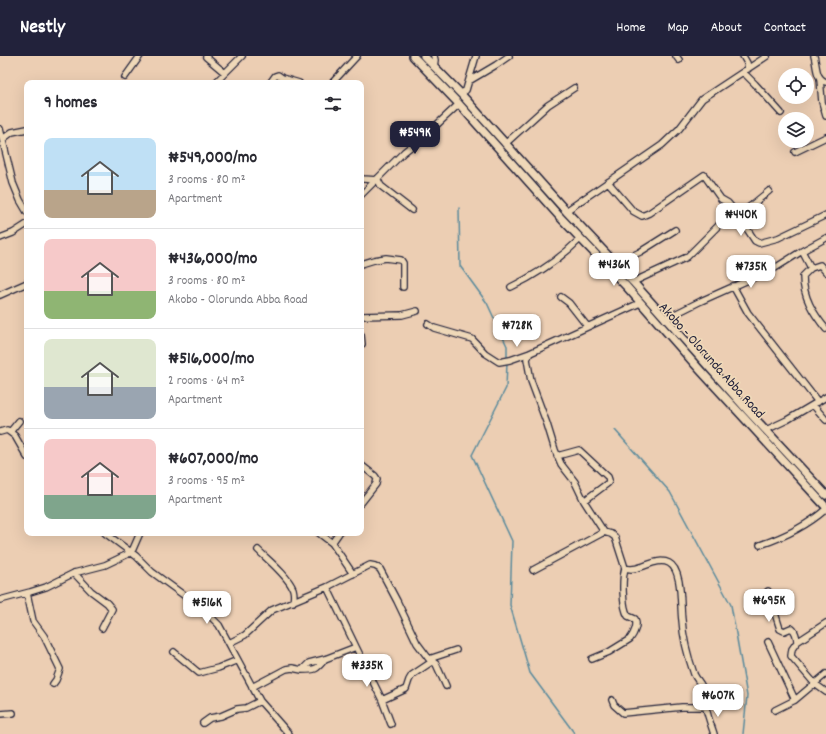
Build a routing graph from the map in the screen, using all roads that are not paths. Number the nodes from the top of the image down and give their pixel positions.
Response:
1 (140, 56) edge
2 (242, 56) edge
3 (357, 56) edge
4 (413, 56) edge
5 (424, 56) edge
6 (434, 56) edge
7 (476, 56) edge
8 (509, 56) edge
9 (743, 56) edge
10 (767, 56) edge
11 (814, 56) edge
12 (206, 57) dead end
13 (434, 67) junction
14 (746, 71) junction
15 (225, 73) junction
16 (125, 77) dead end
17 (218, 80) edge
18 (272, 80) edge
19 (289, 80) edge
20 (335, 80) edge
21 (469, 81) junction
22 (823, 81) edge
23 (574, 88) dead end
24 (462, 94) junction
25 (459, 104) junction
26 (779, 112) edge
27 (826, 116) edge
28 (0, 129) edge
29 (24, 130) edge
30 (826, 137) edge
31 (3, 139) junction
32 (505, 144) junction
33 (795, 152) dead end
34 (364, 179) edge
35 (378, 180) junction
36 (541, 182) junction
37 (608, 182) junction
38 (534, 188) junction
39 (769, 191) dead end
40 (364, 192) edge
41 (24, 207) edge
42 (412, 210) dead end
43 (566, 211) junction
44 (738, 215) junction
45 (826, 215) edge
46 (24, 226) edge
47 (675, 230) dead end
48 (0, 238) edge
49 (580, 238) junction
50 (826, 238) edge
51 (802, 250) junction
52 (364, 263) edge
53 (615, 264) junction
54 (811, 268) junction
55 (826, 272) edge
56 (633, 282) junction
57 (24, 284) edge
58 (733, 286) junction
59 (403, 287) dead end
60 (511, 287) dead end
61 (0, 295) edge
62 (561, 297) dead end
63 (640, 303) junction
64 (416, 311) dead end
65 (364, 316) edge
66 (665, 319) junction
67 (428, 324) dead end
68 (587, 326) junction
69 (826, 329) edge
70 (530, 353) junction
71 (826, 398) edge
72 (816, 404) junction
73 (826, 420) edge
74 (19, 421) dead end
75 (766, 430) junction
76 (0, 432) edge
77 (10, 432) junction
78 (24, 452) edge
79 (558, 456) junction
80 (364, 468) edge
81 (826, 495) edge
82 (364, 499) edge
83 (584, 501) junction
84 (826, 508) edge
85 (604, 532) junction
86 (109, 536) edge
87 (139, 536) edge
88 (323, 536) edge
89 (337, 536) edge
90 (332, 543) junction
91 (760, 545) dead end
92 (258, 550) dead end
93 (130, 553) junction
94 (625, 568) junction
95 (533, 570) dead end
96 (74, 573) junction
97 (353, 574) junction
98 (328, 587) junction
99 (768, 591) dead end
100 (27, 593) junction
101 (0, 600) edge
102 (293, 602) junction
103 (826, 624) edge
104 (102, 628) dead end
105 (768, 642) dead end
106 (797, 642) junction
107 (230, 643) junction
108 (356, 647) junction
109 (456, 650) dead end
110 (174, 652) dead end
111 (592, 659) dead end
112 (238, 660) junction
113 (431, 660) junction
114 (826, 674) edge
115 (52, 684) dead end
116 (815, 684) junction
117 (446, 686) dead end
118 (252, 687) junction
119 (826, 692) edge
120 (382, 700) junction
121 (612, 700) dead end
122 (795, 700) junction
123 (260, 701) junction
124 (706, 707) junction
125 (775, 710) dead end
126 (13, 713) dead end
127 (0, 714) edge
128 (203, 723) dead end
129 (391, 724) dead end
130 (288, 734) edge
131 (714, 734) edge

1 - 16 street
2 - 15 street
3 - 20 street
4 - 25 main road, Akobo - Olorunda Abba Road
5 - 13 main road, Akobo - Olorunda Abba Road
6 - 13 street
7 - 21 street
8 - 21 street
9 - 14 street
10 - 14 street
11 - 22 street
12 - 15 street
13 - 24 main road, Akobo - Olorunda Abba Road
14 - 26 street
14 - 37 street
15 - 17 street
18 - 19 street
21 - 24 street
22 - 27 street
23 - 32 street
24 - 32 main road, Akobo - Olorunda Abba Road
25 - 35 street
25 - 38 main road, Akobo - Olorunda Abba Road
28 - 31 street
29 - 31 street
30 - 33 street
31 - 41 street
32 - 36 main road, Akobo - Olorunda Abba Road
34 - 35 street
35 - 40 street
35 - 42 street
36 - 38 main road
36 - 43 main road, Akobo - Olorunda Abba Road
37 - 43 street
37 - 44 street
38 - 49 main road, Akobo - Olorunda Abba Road
39 - 44 street
43 - 53 main road, Akobo - Olorunda Abba Road
44 - 45 street
44 - 56 street
46 - 48 street
47 - 53 street
49 - 60 street
49 - 63 main road, Akobo - Olorunda Abba Road
50 - 51 street
51 - 54 street
51 - 58 street
52 - 59 street
53 - 56 main road, Akobo - Olorunda Abba Road
54 - 55 street
54 - 69 street
56 - 66 main road, Akobo - Olorunda Abba Road
57 - 61 street
58 - 66 street
58 - 72 street
62 - 68 street
63 - 68 street
63 - 84 main road, Akobo - Olorunda Abba Road
64 - 65 street
66 - 75 main road, Akobo - Olorunda Abba Road
67 - 70 street
68 - 70 street
70 - 79 street
71 - 72 street
72 - 73 street
72 - 75 street
74 - 77 street
75 - 81 main road, Akobo - Olorunda Abba Road
76 - 77 street
77 - 78 street
79 - 83 street
79 - 83 street
80 - 82 street
83 - 85 street
84 - 91 street
85 - 94 street
85 - 95 street
86 - 93 street
87 - 93 street
88 - 90 street
89 - 90 street
90 - 97 street
92 - 102 street
93 - 96 street
93 - 107 street
94 - 111 street
94 - 124 street
96 - 100 street
96 - 104 street
97 - 98 street
97 - 113 street
98 - 102 street
98 - 108 street
99 - 106 street
100 - 101 street
100 - 115 street
102 - 107 street
103 - 106 street
105 - 122 street
106 - 116 street
107 - 112 street
108 - 118 street
108 - 120 street
109 - 113 street
110 - 112 street
112 - 118 street
113 - 117 street
113 - 120 street
114 - 116 street
116 - 119 street
116 - 122 street
118 - 123 street
120 - 129 street
121 - 124 street
122 - 125 street
123 - 128 street
123 - 130 street
124 - 131 street
126 - 127 street

